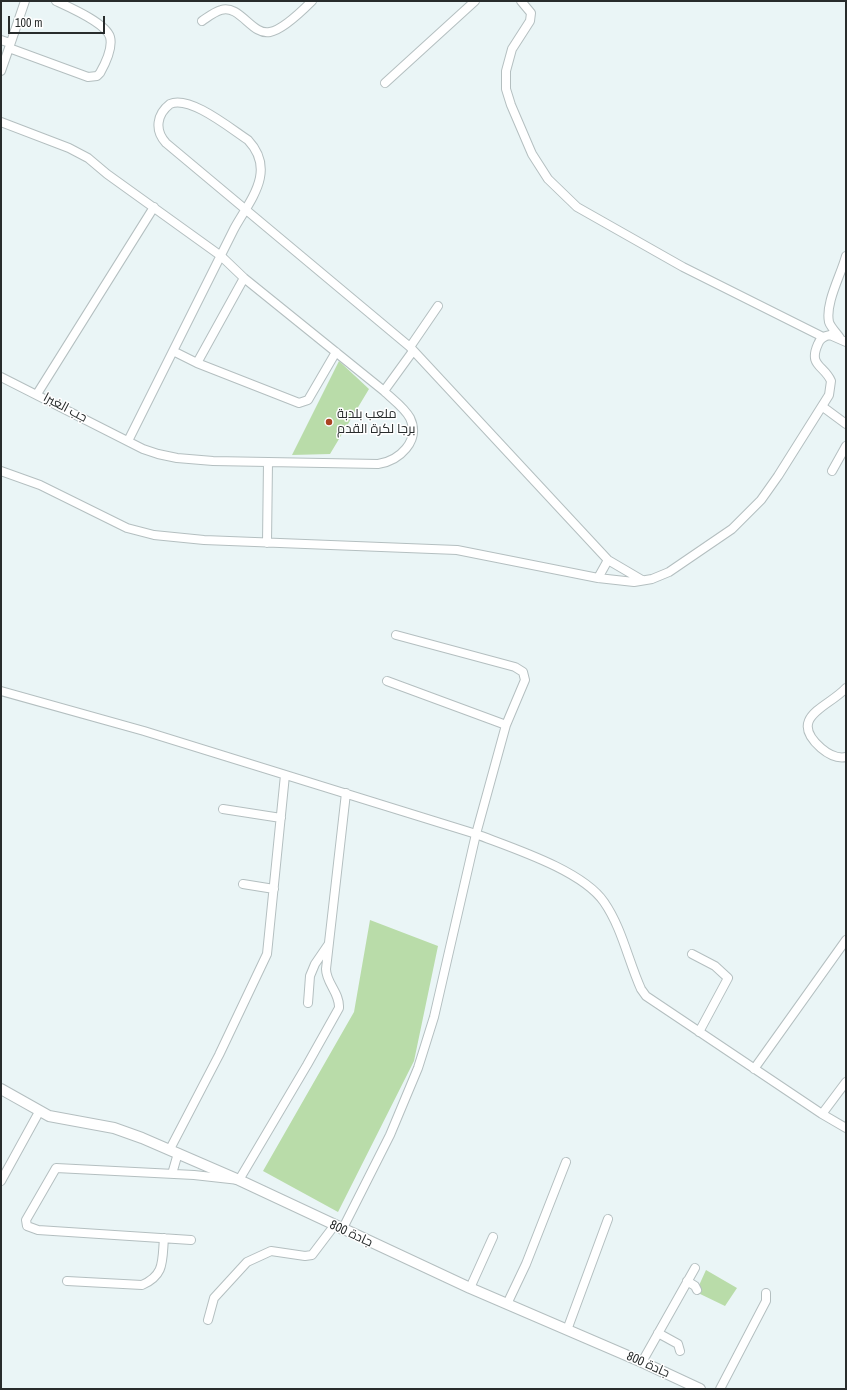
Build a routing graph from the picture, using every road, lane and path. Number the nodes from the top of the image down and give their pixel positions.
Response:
1 (25, 1) edge
2 (56, 1) edge
3 (226, 1) edge
4 (312, 1) edge
5 (475, 1) edge
6 (521, 1) edge
7 (222, 9) junction
8 (202, 21) dead end
9 (1, 40) edge
10 (9, 46) junction
11 (1, 71) edge
12 (385, 83) dead end
13 (1, 122) edge
14 (154, 207) junction
15 (246, 210) junction
16 (221, 256) junction
17 (846, 256) edge
18 (844, 271) edge
19 (244, 278) junction
20 (438, 306) dead end
21 (823, 337) junction
22 (843, 340) edge
23 (411, 349) junction
24 (174, 352) junction
25 (336, 352) junction
26 (197, 363) junction
27 (1, 377) edge
28 (384, 391) junction
29 (37, 394) junction
30 (823, 407) junction
31 (846, 424) edge
32 (128, 441) junction
33 (846, 446) edge
34 (268, 462) junction
35 (1, 471) edge
36 (832, 471) dead end
37 (267, 543) junction
38 (608, 560) junction
39 (598, 578) junction
40 (642, 580) junction
41 (396, 635) dead end
42 (387, 681) dead end
43 (846, 688) edge
44 (1, 691) edge
45 (506, 725) junction
46 (846, 757) edge
47 (285, 775) junction
48 (346, 793) junction
49 (223, 809) dead end
50 (281, 818) junction
51 (476, 834) junction
52 (243, 884) dead end
53 (274, 889) junction
54 (330, 940) junction
55 (846, 940) edge
56 (692, 954) dead end
57 (308, 1003) dead end
58 (699, 1032) junction
59 (754, 1069) junction
60 (846, 1082) edge
61 (1, 1089) edge
62 (39, 1112) junction
63 (822, 1114) junction
64 (846, 1128) edge
65 (174, 1151) junction
66 (566, 1162) dead end
67 (172, 1174) junction
68 (239, 1180) junction
69 (1, 1181) edge
70 (608, 1219) dead end
71 (338, 1228) junction
72 (493, 1237) dead end
73 (164, 1238) junction
74 (191, 1240) dead end
75 (694, 1268) dead end
76 (67, 1281) dead end
77 (687, 1281) junction
78 (470, 1288) junction
79 (697, 1290) dead end
80 (766, 1293) dead end
81 (507, 1304) junction
82 (208, 1320) dead end
83 (567, 1330) junction
84 (658, 1333) junction
85 (680, 1351) dead end
86 (642, 1362) junction
87 (700, 1389) edge
88 (720, 1389) edge

1 - 10 street
2 - 10 street
3 - 7 street
4 - 7 street
5 - 12 street
6 - 21 street
7 - 8 street
9 - 10 street
10 - 11 street
13 - 14 street, جب الغبرا
14 - 16 street, جب الغبرا
14 - 29 street
15 - 15 street
15 - 16 street
15 - 23 street
16 - 19 street, جب الغبرا
16 - 24 street
17 - 18 street
18 - 22 street
19 - 25 street, جب الغبرا
19 - 26 street
20 - 23 street
21 - 22 street
21 - 30 street
23 - 28 street
23 - 38 street
24 - 26 street
24 - 32 street
25 - 26 street
25 - 28 street, جب الغبرا
27 - 29 street, جب الغبرا
28 - 34 street, جب الغبرا
29 - 32 street, جب الغبرا
30 - 31 street
30 - 40 street
32 - 34 street, جب الغبرا
33 - 36 street
34 - 37 street
35 - 37 street
37 - 39 street
38 - 39 street
38 - 40 street
39 - 40 street
41 - 45 street
42 - 45 street
43 - 46 street
44 - 47 street
45 - 51 street
47 - 48 street
47 - 50 street
48 - 51 street
48 - 54 street
49 - 50 street
50 - 53 street
51 - 58 street
51 - 71 street
52 - 53 street
53 - 65 street
54 - 57 street
54 - 68 street
55 - 59 street
56 - 58 street
58 - 59 street
59 - 63 street
60 - 63 street
61 - 62 main road, جادة 800
62 - 65 main road, جادة 800
62 - 69 street
63 - 64 street
65 - 67 street
65 - 68 main road, جادة 800
66 - 81 street
67 - 68 street
67 - 73 street
68 - 71 main road, جادة 800
70 - 83 street
71 - 78 main road, جادة 800
71 - 82 street
72 - 78 street
73 - 74 street
73 - 76 street
75 - 77 street
77 - 79 street
77 - 84 street
78 - 81 main road, جادة 800
80 - 88 street
81 - 83 main road, جادة 800
83 - 86 main road, جادة 800
84 - 85 street
84 - 86 street
86 - 87 main road, جادة 800

